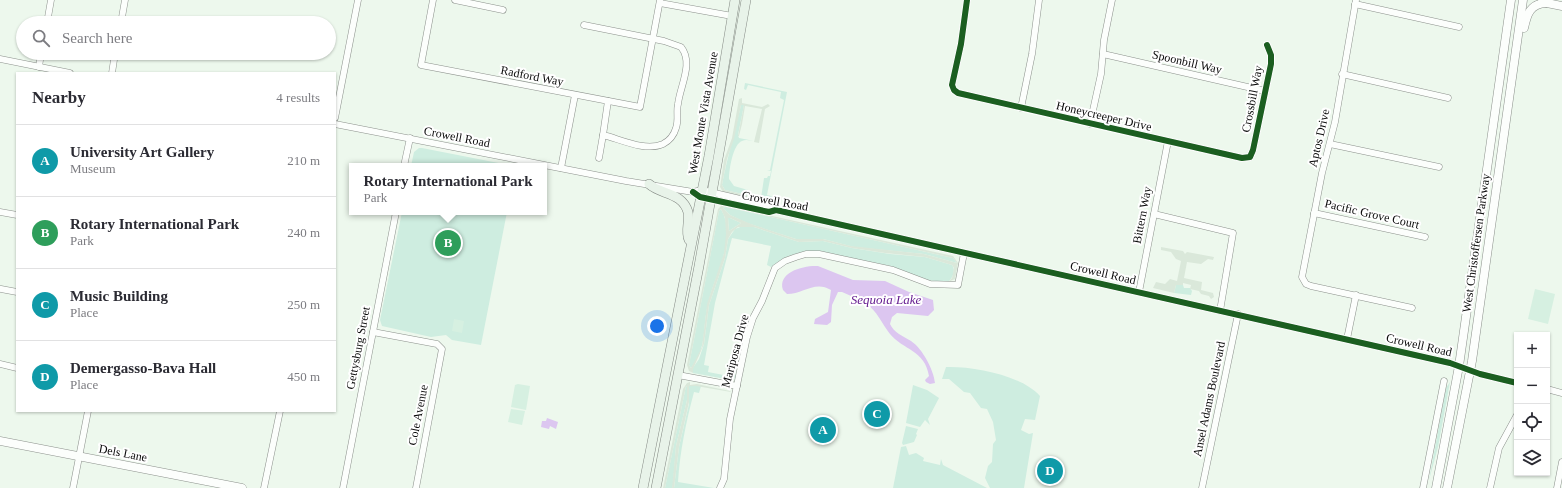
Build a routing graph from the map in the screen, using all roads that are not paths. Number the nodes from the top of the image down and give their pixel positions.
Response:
1 (51, 0) edge
2 (125, 0) edge
3 (358, 0) edge
4 (433, 0) edge
5 (455, 0) edge
6 (736, 0) edge
7 (746, 0) edge
8 (967, 0) edge
9 (1039, 0) edge
10 (1112, 0) edge
11 (1511, 0) edge
12 (1523, 0) edge
13 (1533, 0) edge
14 (660, 2) edge
15 (1355, 2) edge
16 (1546, 3) junction
17 (1562, 6) edge
18 (503, 10) dead end
19 (48, 16) edge
20 (122, 16) edge
21 (732, 16) junction
22 (584, 25) dead end
23 (1459, 27) dead end
24 (653, 38) junction
25 (1267, 45) dead end
26 (1103, 54) junction
27 (0, 59) edge
28 (40, 60) edge
29 (114, 60) edge
30 (39, 67) junction
31 (65, 72) edge
32 (112, 72) edge
33 (1342, 74) junction
34 (1512, 74) junction
35 (1265, 91) junction
36 (575, 95) junction
37 (1448, 98) dead end
38 (608, 101) junction
39 (1021, 108) junction
40 (336, 113) edge
41 (336, 124) edge
42 (1090, 124) junction
43 (603, 135) junction
44 (410, 138) junction
45 (1168, 141) junction
46 (1330, 144) junction
47 (1250, 157) joint
48 (599, 158) dead end
49 (405, 163) edge
50 (536, 163) edge
51 (547, 165) edge
52 (1439, 167) dead end
53 (561, 168) junction
54 (649, 184) junction
55 (699, 193) junction
56 (711, 196) junction
57 (0, 212) edge
58 (1314, 213) junction
59 (1154, 214) junction
60 (16, 215) edge
61 (395, 215) edge
62 (1425, 237) dead end
63 (691, 244) junction
64 (964, 253) junction
65 (1, 289) edge
66 (16, 292) edge
67 (1139, 292) junction
68 (1356, 296) junction
69 (1412, 308) dead end
70 (1220, 310) junction
71 (1238, 314) junction
72 (373, 332) junction
73 (1347, 339) junction
74 (0, 364) edge
75 (1459, 366) junction
76 (16, 368) edge
77 (1470, 370) junction
78 (678, 375) junction
79 (1444, 380) dead end
80 (1514, 381) edge
81 (737, 386) junction
82 (1550, 390) edge
83 (1562, 393) edge
84 (88, 412) edge
85 (280, 412) edge
86 (1514, 421) edge
87 (0, 441) edge
88 (79, 456) junction
89 (1562, 466) edge
90 (73, 488) edge
91 (242, 488) edge
92 (264, 488) edge
93 (343, 488) edge
94 (416, 488) edge
95 (643, 488) edge
96 (656, 488) edge
97 (720, 488) edge
98 (1202, 488) edge
99 (1425, 488) edge
100 (1436, 488) edge
101 (1447, 488) edge
102 (1490, 488) edge
103 (1557, 488) edge

1 - 19 street
2 - 20 street
3 - 40 street
4 - 36 street, Radford Way
5 - 18 street
6 - 21 main road, West Monte Vista Avenue
7 - 56 main road, West Monte Vista Avenue
8 - 39 street, Honeycreeper Drive
9 - 39 street
10 - 26 street
11 - 75 street, West Christoffersen Parkway
12 - 34 street, West Christoffersen Parkway
13 - 16 street
14 - 21 street
14 - 24 street
15 - 23 street
15 - 33 street, Aptos Drive
16 - 17 street
16 - 34 street
21 - 55 main road, West Monte Vista Avenue
22 - 24 street
24 - 38 street, Radford Way
24 - 43 street
25 - 35 street, Crossbill Way
26 - 35 street, Spoonbill Way
26 - 42 street
27 - 30 street
28 - 30 street
29 - 32 street
30 - 31 street
33 - 37 street
33 - 46 street, Aptos Drive
34 - 77 street, West Christoffersen Parkway
35 - 47 street, Crossbill Way
36 - 38 street, Radford Way
36 - 53 street
38 - 43 street
39 - 42 street, Honeycreeper Drive
41 - 44 street, Crowell Road
42 - 45 street, Honeycreeper Drive
43 - 48 street
44 - 49 street
44 - 50 street, Crowell Road
45 - 47 street, Honeycreeper Drive
45 - 59 street, Bittern Way
46 - 52 street
46 - 58 street, Aptos Drive
51 - 53 street, Crowell Road
53 - 54 street, Crowell Road
54 - 55 street, Crowell Road
54 - 63 main road
55 - 56 street, Crowell Road
55 - 63 main road, West Monte Vista Avenue
56 - 64 street, Crowell Road
56 - 78 main road, West Monte Vista Avenue
57 - 60 street
58 - 62 street, Pacific Grove Court
58 - 68 street, Aptos Drive
59 - 67 street, Bittern Way
59 - 70 street
61 - 72 street, Gettysburg Street
63 - 95 main road, West Monte Vista Avenue
64 - 67 street, Crowell Road
64 - 81 street, Mariposa Drive
65 - 66 street
67 - 70 street, Crowell Road
68 - 69 street
68 - 73 street
70 - 71 street, Crowell Road
71 - 73 street, Crowell Road
71 - 98 street, Ansel Adams Boulevard
72 - 93 street, Gettysburg Street
72 - 94 street, Cole Avenue
73 - 75 street, Crowell Road
74 - 76 street
75 - 77 street, Crowell Road
75 - 100 street, West Christoffersen Parkway
77 - 80 street, Crowell Road
77 - 101 street, West Christoffersen Parkway
78 - 81 street
78 - 96 main road, West Monte Vista Avenue
79 - 99 street
81 - 97 street, Mariposa Drive
82 - 83 street
84 - 88 street
85 - 92 street
86 - 102 street
87 - 88 street, Dels Lane
88 - 90 street
88 - 91 street, Dels Lane
89 - 103 street

